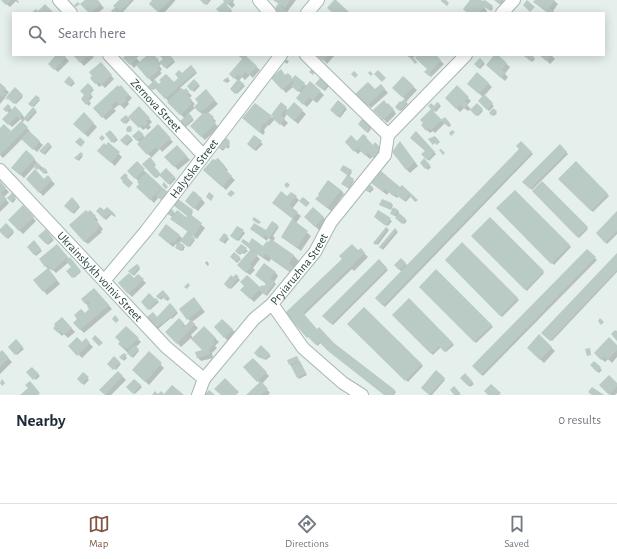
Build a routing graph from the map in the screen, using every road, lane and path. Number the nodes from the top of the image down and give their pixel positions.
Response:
1 (59, 0) edge
2 (259, 0) edge
3 (318, 0) edge
4 (514, 0) edge
5 (69, 12) edge
6 (269, 12) edge
7 (308, 12) edge
8 (503, 12) edge
9 (110, 56) edge
10 (280, 56) edge
11 (307, 56) edge
12 (465, 56) edge
13 (388, 135) junction
14 (203, 155) junction
15 (0, 170) edge
16 (104, 281) junction
17 (272, 304) junction
18 (204, 379) junction
19 (198, 395) edge
20 (362, 395) edge

1 - 5 street
2 - 6 street
3 - 7 street
4 - 8 street
9 - 14 street, Zernova Street
10 - 14 street, Halytska Street
11 - 13 street
12 - 13 street
13 - 17 street, Pryiaruzhna Street
14 - 16 street, Halytska Street
15 - 16 street, Ukrainskykh voiniv Street
16 - 18 street, Ukrainskykh voiniv Street
17 - 18 street, Pryiaruzhna Street
17 - 20 street
18 - 19 street, Pryiaruzhna Street

